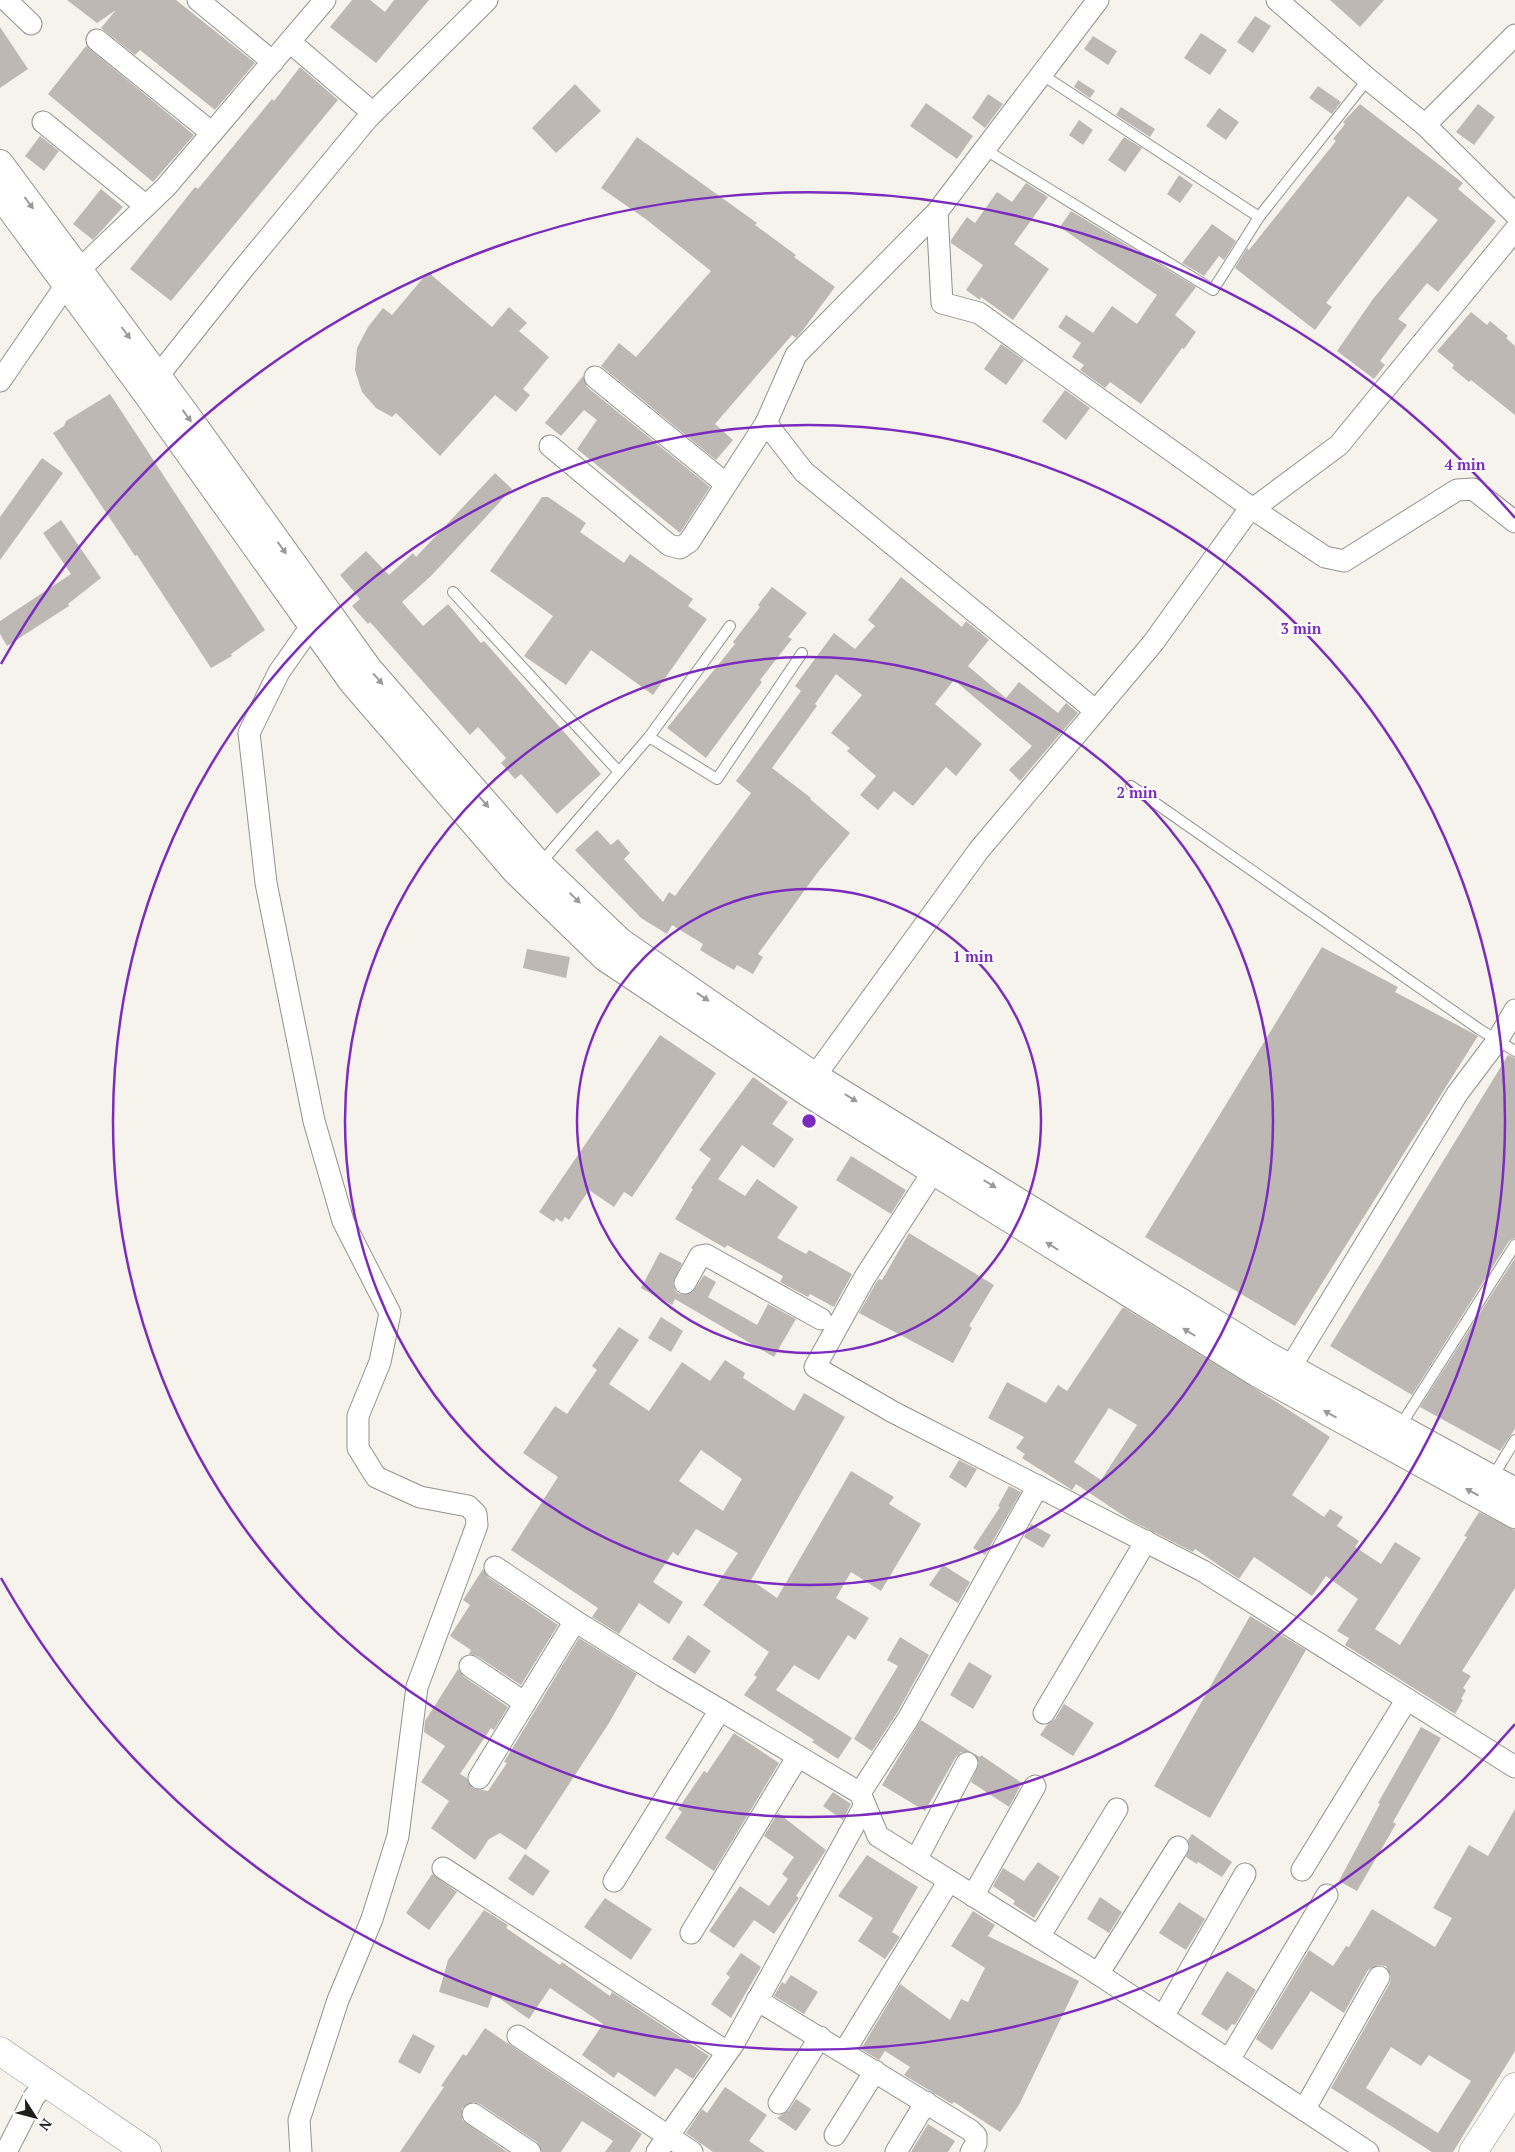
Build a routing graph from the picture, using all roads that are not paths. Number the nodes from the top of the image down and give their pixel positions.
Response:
1 (6, 0) edge
2 (198, 0) edge
3 (325, 0) edge
4 (487, 0) edge
5 (1098, 0) edge
6 (1278, 0) edge
7 (31, 24) dead end
8 (1515, 35) edge
9 (97, 40) dead end
10 (290, 42) junction
11 (273, 62) junction
12 (1041, 74) junction
13 (1368, 79) junction
14 (373, 113) junction
15 (43, 122) dead end
16 (1425, 125) junction
17 (212, 133) junction
18 (984, 149) junction
19 (0, 163) edge
20 (0, 195) edge
21 (146, 206) junction
22 (937, 212) junction
23 (1515, 214) edge
24 (1258, 217) junction
25 (1515, 230) edge
26 (73, 278) junction
27 (595, 377) dead end
28 (0, 381) edge
29 (152, 384) junction
30 (766, 423) junction
31 (550, 446) dead end
32 (726, 484) junction
33 (1253, 509) junction
34 (1515, 522) edge
35 (453, 592) dead end
36 (312, 626) junction
37 (730, 626) dead end
38 (802, 653) dead end
39 (1096, 711) junction
40 (650, 737) junction
41 (619, 772) junction
42 (1131, 786) dead end
43 (532, 872) junction
44 (1515, 1010) edge
45 (1506, 1046) edge
46 (815, 1076) junction
47 (938, 1164) junction
48 (1515, 1245) edge
49 (685, 1283) dead end
50 (829, 1324) junction
51 (1290, 1368) junction
52 (1399, 1428) junction
53 (1515, 1440) edge
54 (1492, 1478) junction
55 (1038, 1486) junction
56 (1515, 1491) edge
57 (1515, 1515) edge
58 (1146, 1541) junction
59 (495, 1567) dead end
60 (575, 1621) junction
61 (470, 1666) dead end
62 (1407, 1699) junction
63 (525, 1703) junction
64 (720, 1710) junction
65 (1044, 1713) dead end
66 (798, 1756) junction
67 (967, 1763) dead end
68 (1515, 1767) edge
69 (479, 1778) dead end
70 (1035, 1786) dead end
71 (862, 1799) junction
72 (1117, 1809) dead end
73 (1178, 1848) dead end
74 (916, 1860) junction
75 (444, 1868) dead end
76 (1302, 1870) dead end
77 (1245, 1874) dead end
78 (614, 1881) dead end
79 (949, 1881) junction
80 (1327, 1895) dead end
81 (973, 1896) junction
82 (691, 1933) dead end
83 (1039, 1937) junction
84 (1098, 1974) junction
85 (1379, 1977) dead end
86 (757, 2000) junction
87 (1163, 2017) junction
88 (518, 2036) dead end
89 (820, 2037) junction
90 (0, 2051) edge
91 (727, 2052) junction
92 (844, 2052) junction
93 (1228, 2060) junction
94 (875, 2070) junction
95 (0, 2075) edge
96 (1515, 2087) edge
97 (40, 2090) junction
98 (779, 2102) dead end
99 (926, 2102) junction
100 (1304, 2110) junction
101 (474, 2114) dead end
102 (1515, 2118) edge
103 (835, 2135) dead end
104 (663, 2145) edge
105 (6, 2152) edge
106 (118, 2152) edge
107 (147, 2152) edge
108 (301, 2152) edge
109 (530, 2152) edge
110 (692, 2152) edge
111 (896, 2152) edge
112 (971, 2152) edge
113 (1368, 2152) edge
114 (1473, 2152) edge
115 (1493, 2152) edge

1 - 7 street
2 - 11 street
3 - 10 street
4 - 14 street
5 - 12 street
6 - 13 street
8 - 16 street
9 - 17 street
10 - 11 street
10 - 14 street
11 - 17 street
12 - 18 street
12 - 24 lane
13 - 16 street
13 - 24 lane
14 - 29 street
15 - 21 street
16 - 23 street
17 - 21 street
18 - 22 street
18 - 24 lane
19 -> 26 street
20 - 26 street
21 - 26 street
22 - 30 street
22 - 33 street
25 - 33 street
26 - 28 street
26 - 29 street
27 - 32 street
29 - 36 street
29 -> 43 street
30 - 32 street
30 - 39 street
31 - 32 street
33 - 34 street
33 - 39 street
35 - 41 lane
36 - 43 street
36 - 108 street
37 - 40 lane
38 - 40 lane
39 - 46 street
40 - 41 lane
41 - 43 lane
42 - 45 lane
43 -> 46 street
43 - 47 street
44 - 45 street
45 - 51 street
46 -> 47 street
47 - 50 street
47 -> 51 street
57 -> 47 street
48 - 52 lane
49 - 50 street
50 - 55 street
51 - 52 street
52 - 54 street
53 - 54 lane
54 - 56 street
55 - 58 street
55 - 71 street
58 - 62 street
58 - 65 street
59 - 60 street
60 - 63 street
60 - 64 street
61 - 63 street
62 - 68 street
62 - 76 street
63 - 69 street
64 - 66 street
64 - 78 street
66 - 71 street
66 - 82 street
67 - 74 street
70 - 81 street
71 - 74 street
71 - 86 street
72 - 83 street
73 - 84 street
74 - 79 street
75 - 91 street
77 - 87 street
79 - 81 street
79 - 92 street
80 - 93 street
81 - 83 street
83 - 84 street
84 - 87 street
85 - 100 street
86 - 89 street
86 - 91 street
87 - 93 street
88 - 104 street
89 - 92 street
89 - 98 street
90 - 97 main road
91 - 104 street
92 - 94 street
93 - 100 street
94 - 99 street
94 - 103 street
95 - 97 main road
96 - 114 main road
97 - 105 street
97 - 106 main road
97 - 107 main road
99 - 111 street
99 - 112 street
100 - 113 street
101 - 109 street
102 - 115 main road
104 - 110 street

